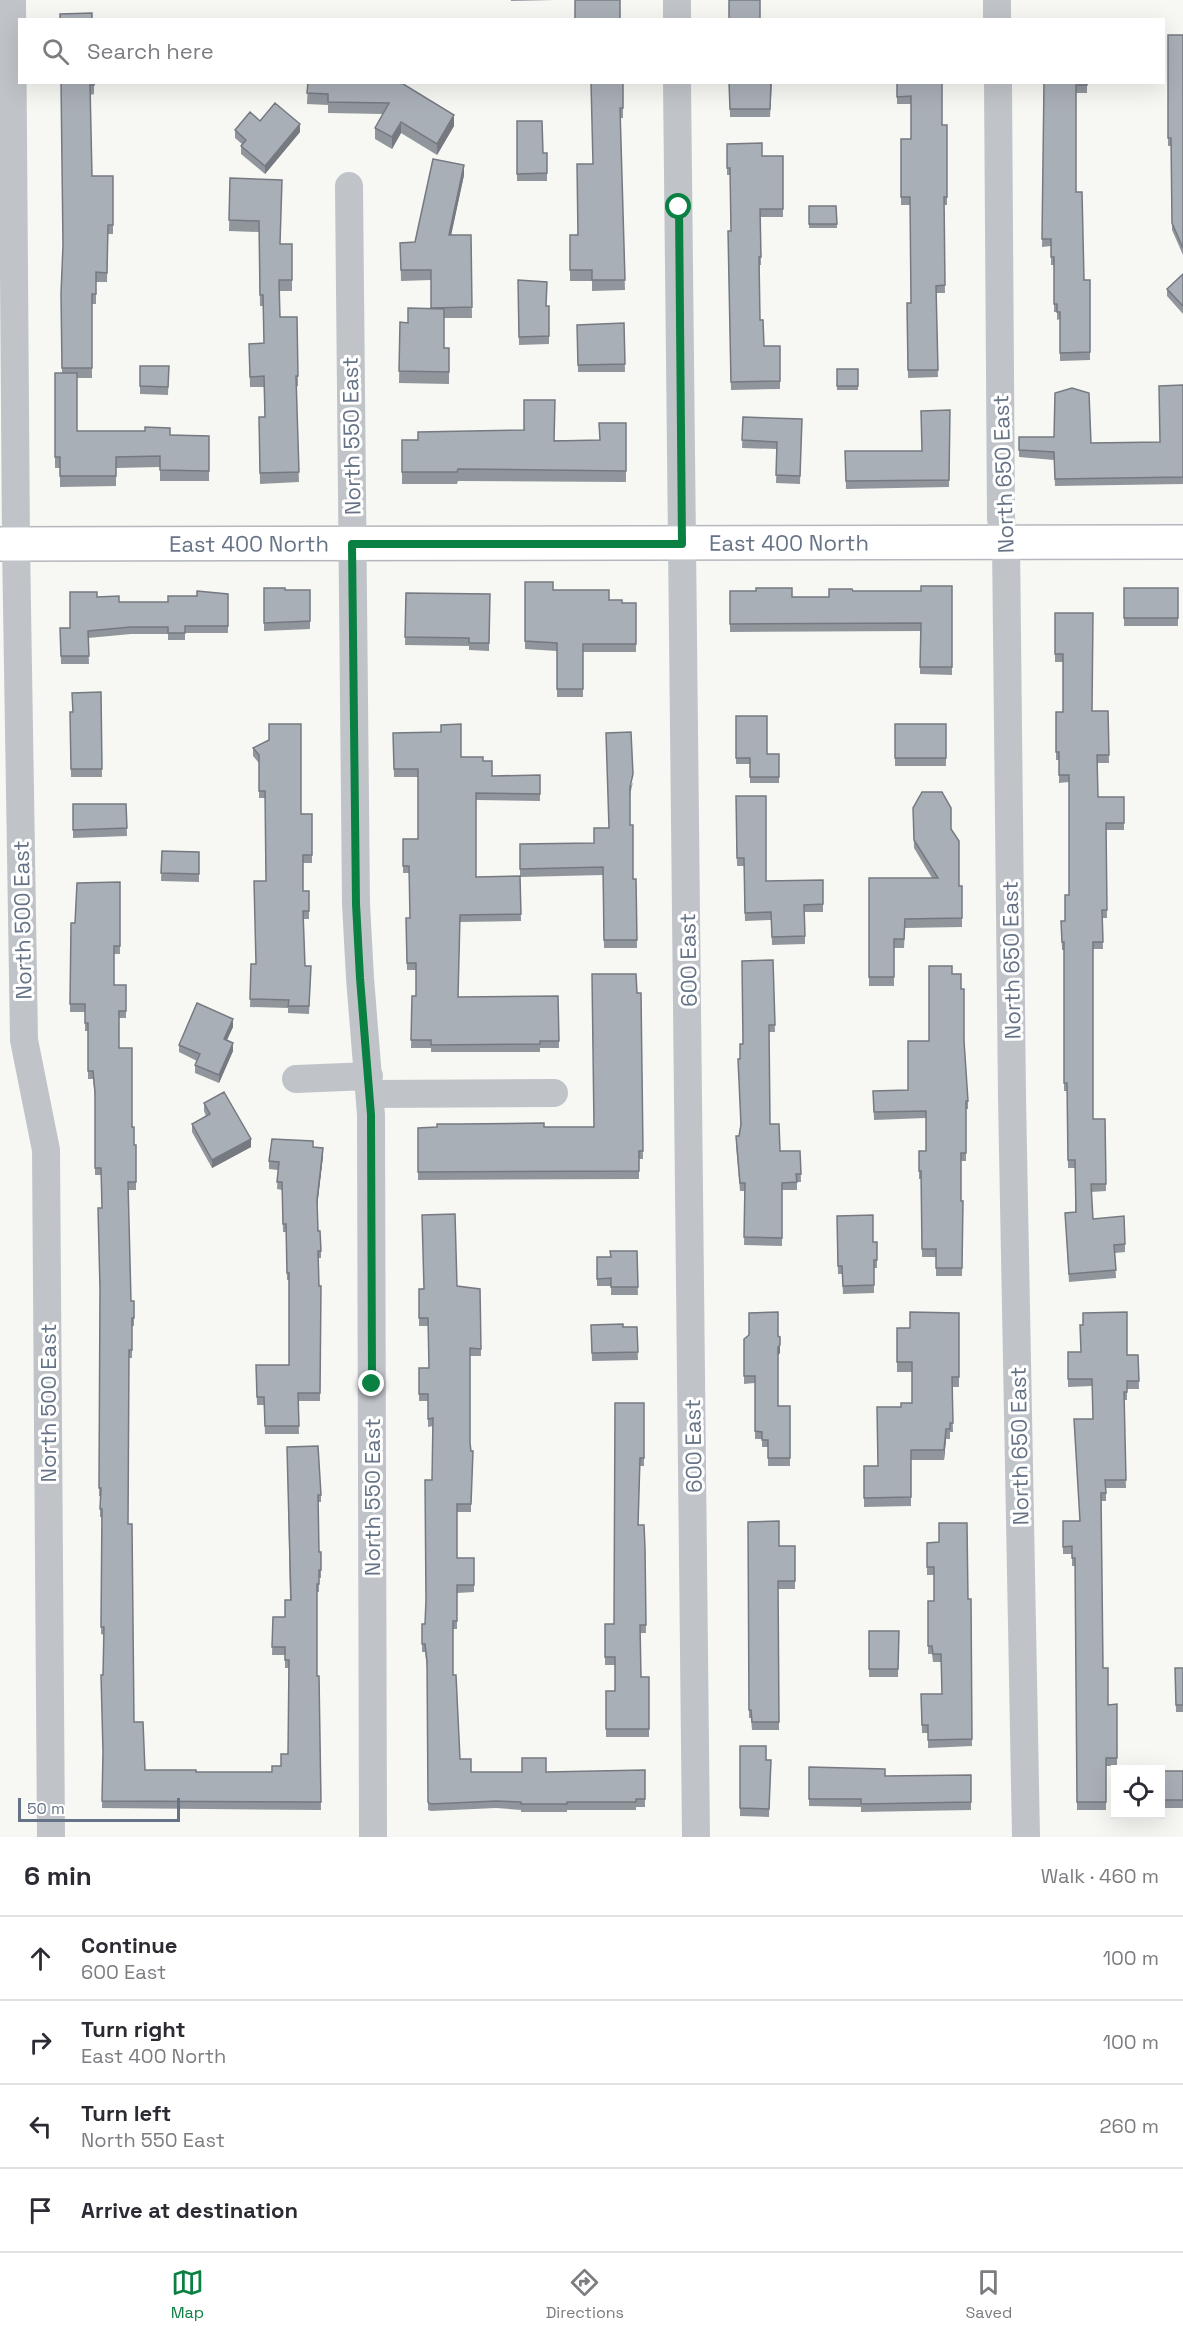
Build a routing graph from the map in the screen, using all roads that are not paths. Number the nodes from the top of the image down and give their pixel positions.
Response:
1 (12, 0) edge
2 (676, 0) edge
3 (997, 0) edge
4 (677, 18) edge
5 (997, 18) edge
6 (677, 84) edge
7 (998, 84) edge
8 (349, 186) dead end
9 (1006, 542) junction
10 (1183, 542) edge
11 (8, 544) edge
12 (352, 544) junction
13 (682, 544) junction
14 (296, 1079) dead end
15 (370, 1085) junction
16 (554, 1093) dead end
17 (51, 1837) edge
18 (373, 1837) edge
19 (696, 1837) edge
20 (1026, 1837) edge

1 - 11 street, North 500 East
2 - 4 street
3 - 5 street
6 - 13 street, 600 East
7 - 9 street, North 650 East
8 - 12 street, North 550 East
9 - 10 main road, East 400 North
9 - 13 main road, East 400 North
9 - 20 street, North 650 East
11 - 12 main road, East 400 North
11 - 17 street, North 500 East
12 - 13 main road, East 400 North
12 - 15 street, North 550 East
13 - 19 street, 600 East
14 - 15 street
15 - 16 street
15 - 18 street, North 550 East

